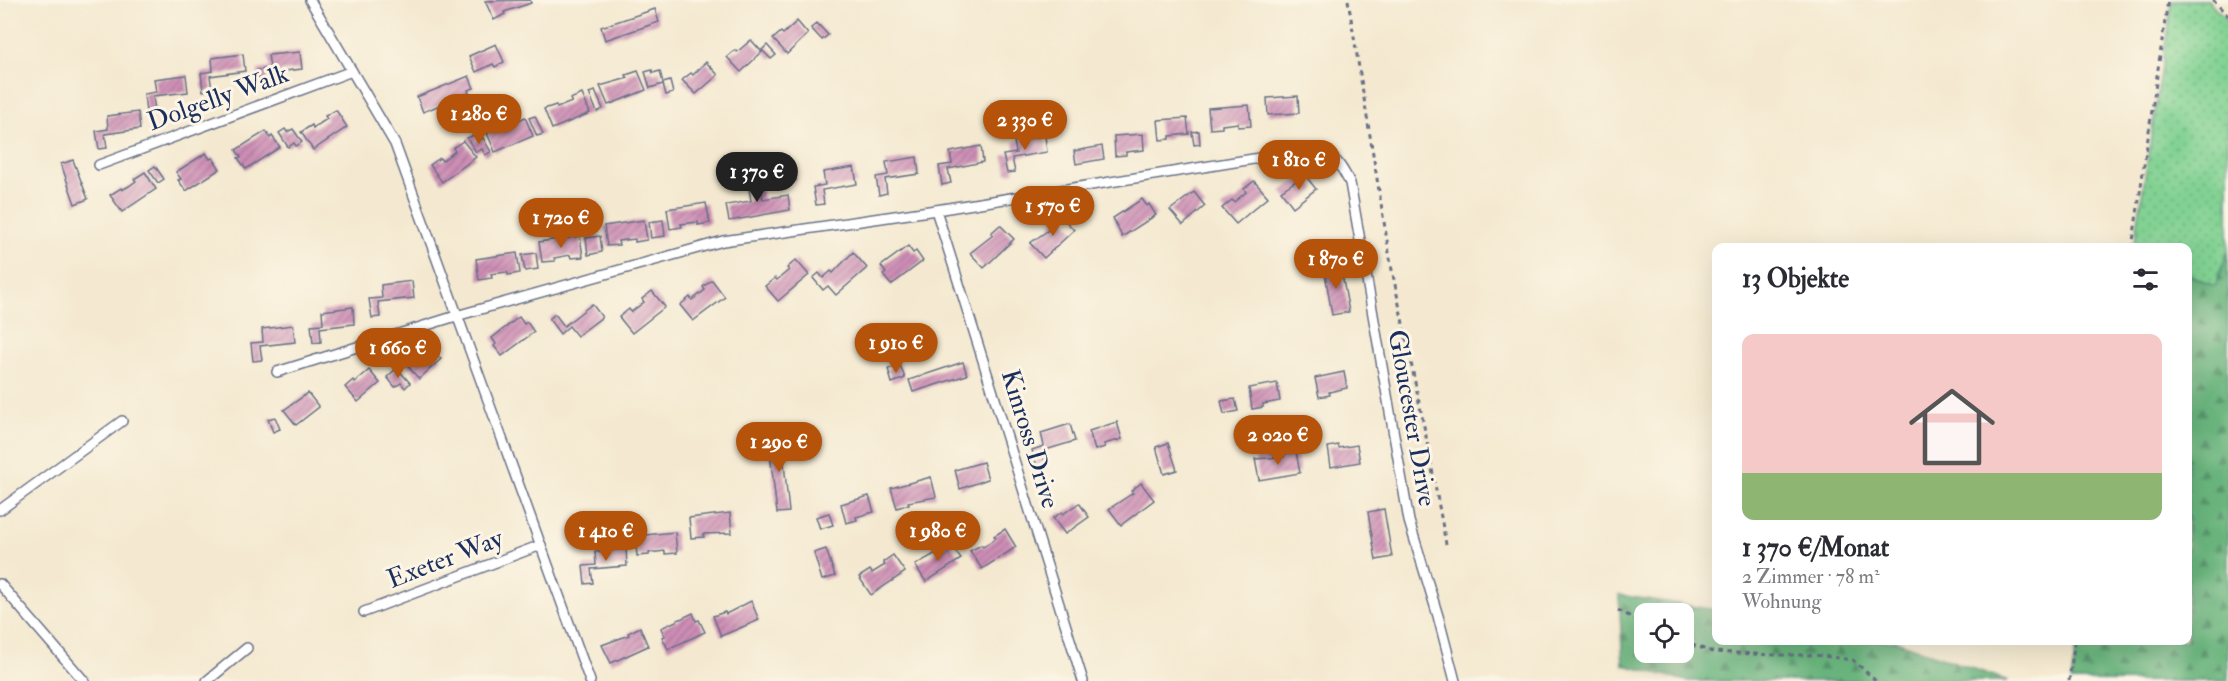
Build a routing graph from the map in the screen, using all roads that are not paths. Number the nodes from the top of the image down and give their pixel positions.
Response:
1 (310, 0) edge
2 (352, 71) junction
3 (99, 165) dead end
4 (936, 210) junction
5 (456, 316) junction
6 (277, 372) dead end
7 (122, 421) dead end
8 (0, 510) edge
9 (541, 545) junction
10 (0, 584) edge
11 (364, 612) dead end
12 (247, 648) dead end
13 (84, 681) edge
14 (207, 681) edge
15 (590, 681) edge
16 (1083, 681) edge
17 (1455, 681) edge

1 - 2 lane
2 - 3 lane, Dolgelly Walk
2 - 5 lane
4 - 5 lane
4 - 16 lane, Kinross Drive
4 - 17 lane, Gloucester Drive
5 - 6 lane
5 - 9 lane
7 - 8 lane
9 - 11 lane, Exeter Way
9 - 15 lane
10 - 13 lane
12 - 14 lane

